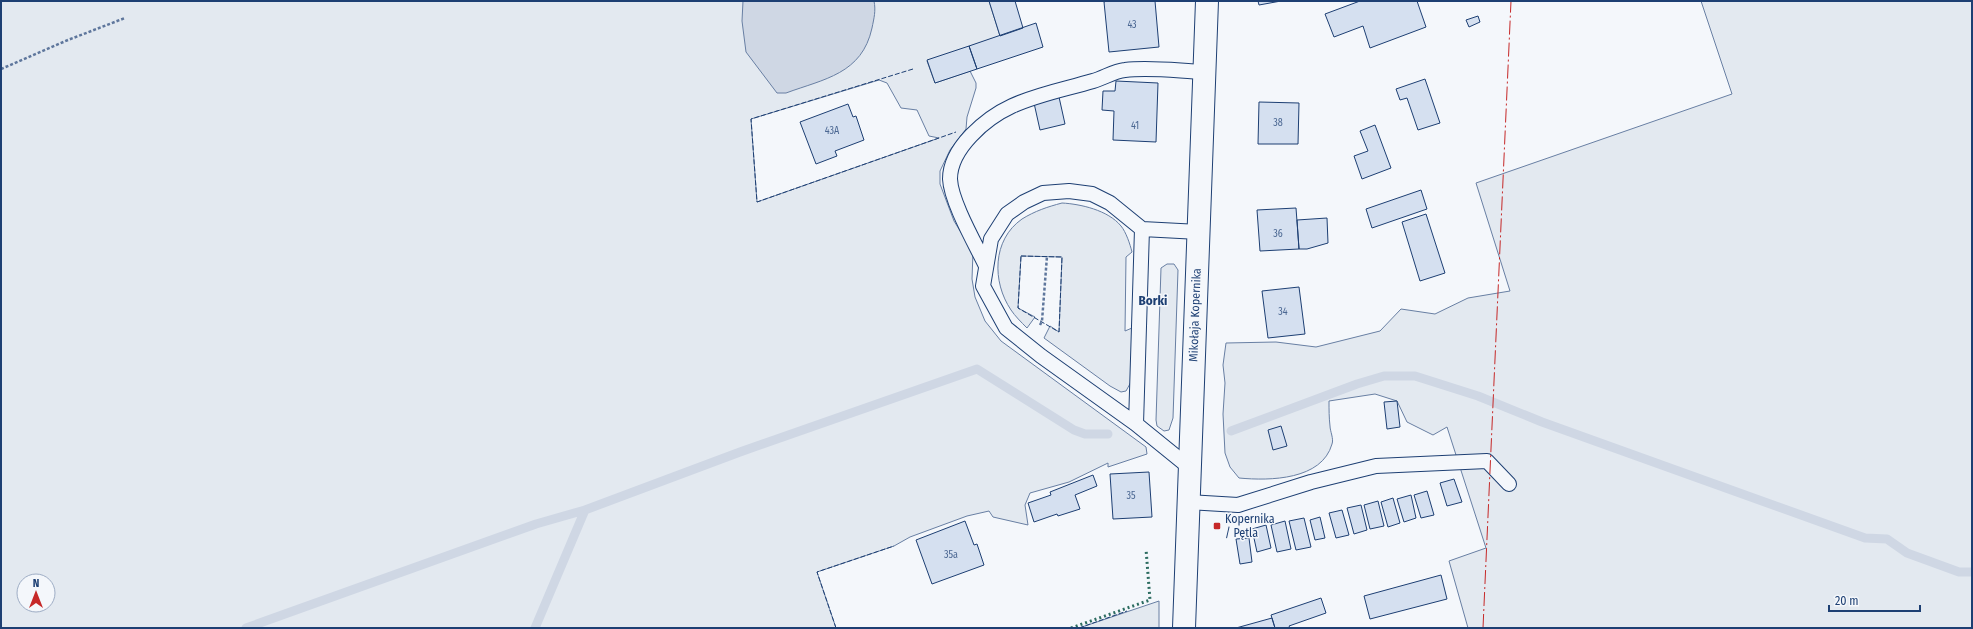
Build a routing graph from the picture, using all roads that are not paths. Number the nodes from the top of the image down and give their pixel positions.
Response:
1 (1207, 1) edge
2 (1204, 72) junction
3 (1142, 229) junction
4 (1199, 232) junction
5 (986, 266) junction
6 (1136, 424) junction
7 (1189, 467) junction
8 (1509, 484) dead end
9 (1188, 502) junction
10 (1184, 628) edge

1 - 2 street, Mikołaja Kopernika
2 - 4 street, Mikołaja Kopernika
2 - 5 lane
3 - 4 lane
3 - 5 lane
3 - 6 lane
4 - 7 street, Mikołaja Kopernika
5 - 6 lane
6 - 7 lane
7 - 9 street, Mikołaja Kopernika
8 - 9 lane
9 - 10 street, Mikołaja Kopernika

